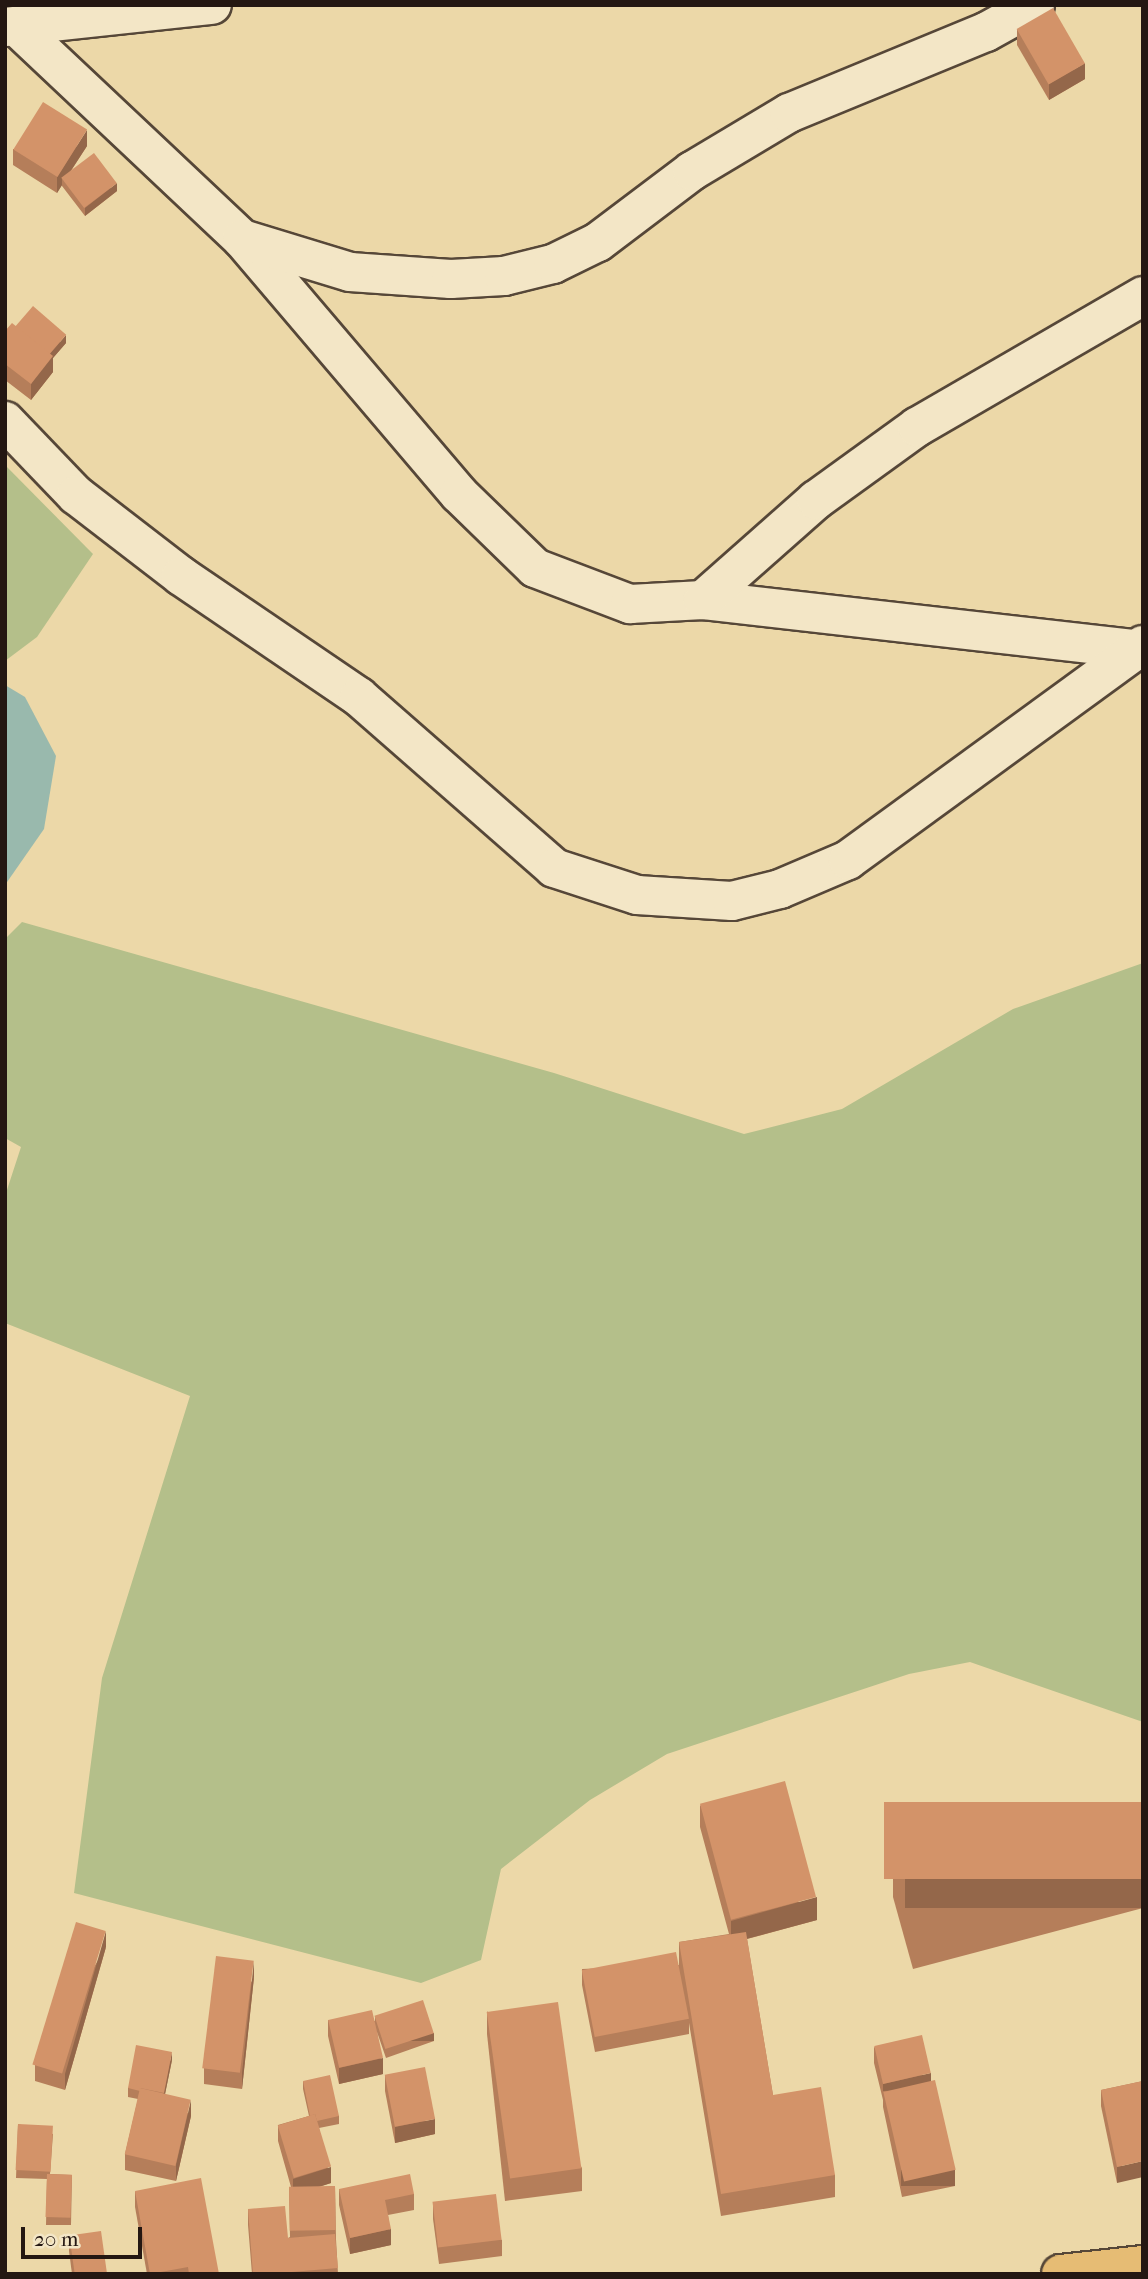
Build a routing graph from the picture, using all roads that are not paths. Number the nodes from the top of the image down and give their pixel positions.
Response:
1 (212, 5) edge
2 (1035, 5) edge
3 (59, 14) edge
4 (11, 27) edge
5 (242, 239) junction
6 (1143, 296) edge
7 (5, 421) edge
8 (703, 600) junction
9 (1139, 647) edge
10 (1143, 2265) edge
11 (1061, 2274) edge

1 - 3 street
2 - 5 street
3 - 4 street
4 - 5 street
5 - 8 street
6 - 8 street
7 - 9 street
8 - 9 street
10 - 11 main road

